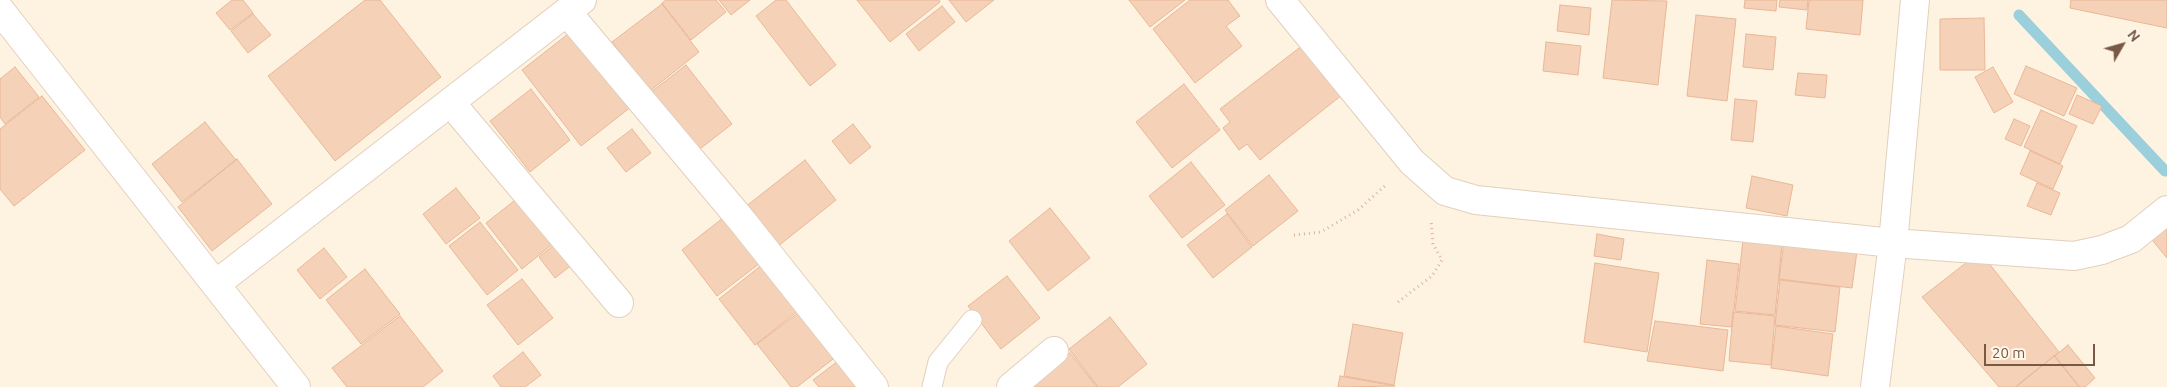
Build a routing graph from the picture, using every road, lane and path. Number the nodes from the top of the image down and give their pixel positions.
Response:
1 (1915, 0) edge
2 (1286, 2) edge
3 (575, 6) edge
4 (0, 10) edge
5 (451, 104) junction
6 (1412, 162) junction
7 (1445, 191) junction
8 (2167, 210) edge
9 (1294, 235) dead end
10 (1893, 243) junction
11 (216, 284) junction
12 (1398, 302) dead end
13 (619, 303) dead end
14 (972, 320) dead end
15 (1054, 351) dead end
16 (296, 387) edge
17 (874, 387) edge
18 (932, 387) edge
19 (1011, 387) edge
20 (1875, 387) edge

1 - 10 street
2 - 6 street
3 - 5 street
3 - 17 street
4 - 11 street
5 - 11 street
5 - 13 street
6 - 7 street
6 - 9 path
7 - 10 street
7 - 12 path
8 - 10 street
10 - 20 street
11 - 16 street
14 - 18 lane
15 - 19 street

